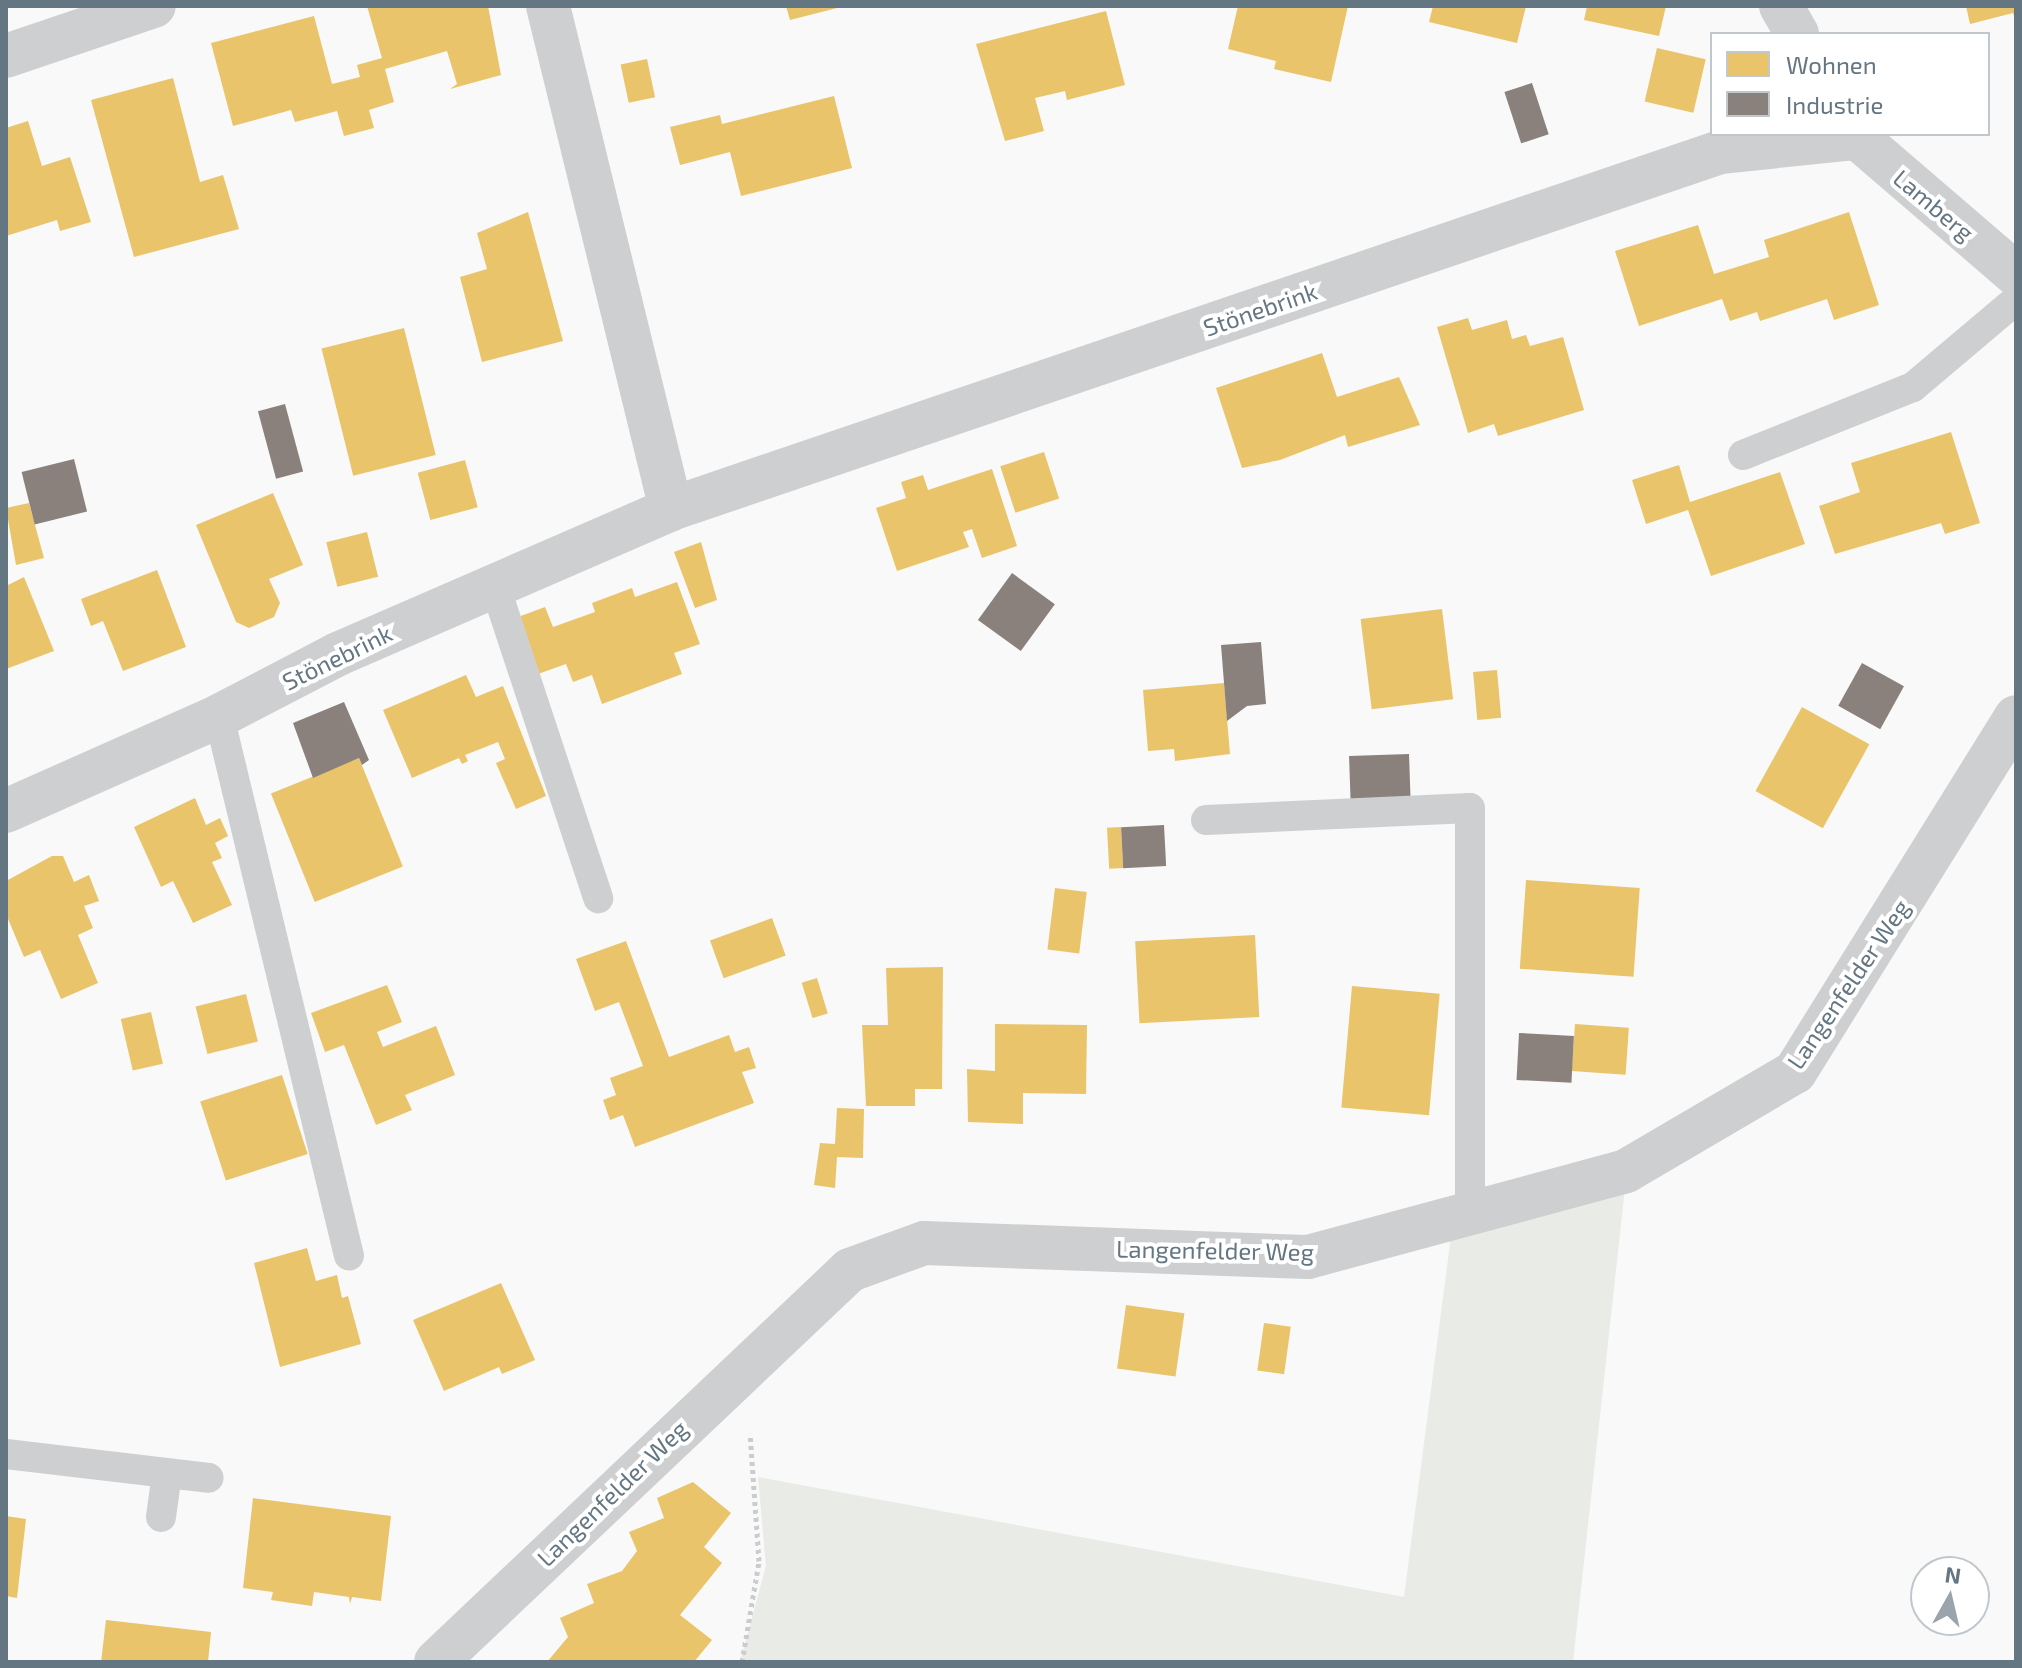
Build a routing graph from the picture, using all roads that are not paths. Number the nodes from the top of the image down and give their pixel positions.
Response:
1 (154, 6) edge
2 (548, 6) edge
3 (1781, 6) edge
4 (1796, 32) edge
5 (6, 56) edge
6 (1854, 136) edge
7 (2016, 274) edge
8 (2016, 300) edge
9 (1743, 455) dead end
10 (671, 509) junction
11 (495, 586) junction
12 (219, 716) junction
13 (2016, 717) edge
14 (6, 811) edge
15 (1206, 820) dead end
16 (598, 898) dead end
17 (1470, 1212) junction
18 (349, 1256) dead end
19 (6, 1454) edge
20 (167, 1473) junction
21 (209, 1478) dead end
22 (161, 1517) dead end
23 (436, 1662) edge

1 - 5 street
2 - 10 street
3 - 4 street
6 - 7 street, Lamberg
6 - 10 street, Stönebrink
8 - 9 lane
10 - 11 street, Stönebrink
11 - 12 street, Stönebrink
11 - 16 lane
12 - 14 street, Stönebrink
12 - 18 lane
13 - 17 street, Langenfelder Weg
15 - 17 lane
17 - 23 street, Langenfelder Weg
19 - 20 lane
20 - 21 lane
20 - 22 lane

